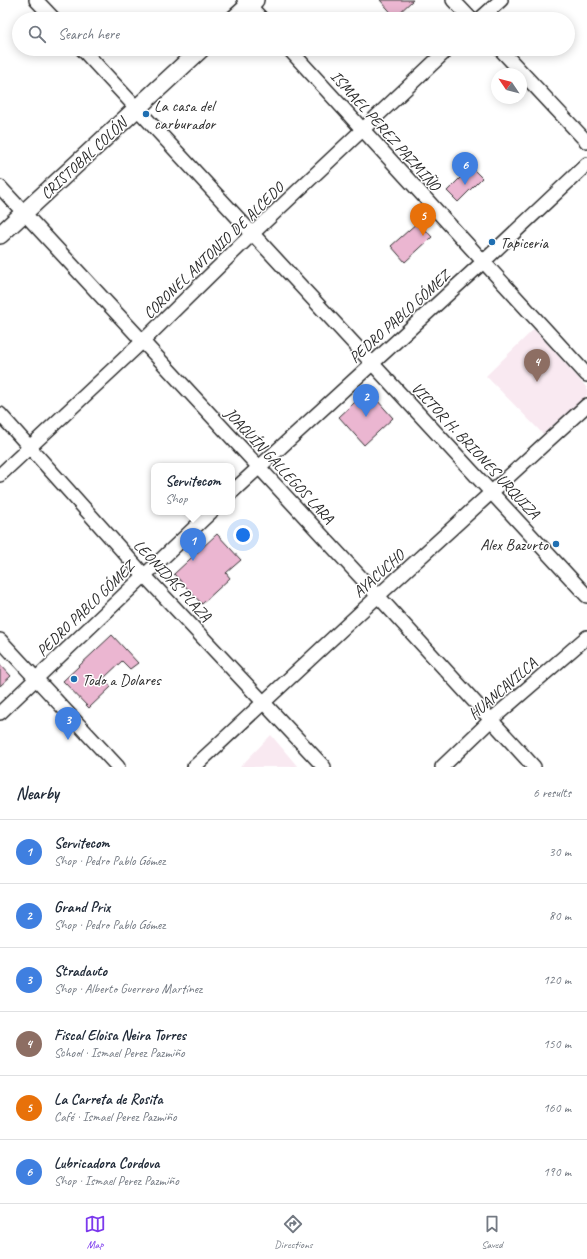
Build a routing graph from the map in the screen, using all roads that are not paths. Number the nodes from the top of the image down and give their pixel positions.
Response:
1 (36, 0) edge
2 (453, 0) edge
3 (501, 0) edge
4 (249, 2) edge
5 (47, 12) edge
6 (240, 12) edge
7 (257, 12) edge
8 (464, 12) edge
9 (488, 12) edge
10 (89, 56) edge
11 (193, 56) edge
12 (295, 56) edge
13 (441, 56) edge
14 (507, 56) edge
15 (137, 108) junction
16 (363, 129) junction
17 (587, 142) edge
18 (587, 164) edge
19 (0, 187) edge
20 (24, 213) junction
21 (253, 233) junction
22 (0, 235) edge
23 (483, 262) junction
24 (143, 342) junction
25 (372, 364) junction
26 (587, 375) edge
27 (587, 405) edge
28 (0, 414) edge
29 (30, 447) junction
30 (258, 467) junction
31 (0, 474) edge
32 (235, 489) edge
33 (492, 492) junction
34 (208, 515) edge
35 (144, 575) junction
36 (378, 596) junction
37 (587, 596) edge
38 (587, 637) edge
39 (0, 640) edge
40 (36, 679) junction
41 (264, 702) junction
42 (0, 713) edge
43 (491, 720) junction
44 (118, 767) edge
45 (194, 767) edge
46 (324, 767) edge
47 (442, 767) edge
48 (534, 767) edge

1 - 5 street
2 - 8 street
3 - 9 street
4 - 6 street
4 - 7 street
10 - 15 street, VICTOR H. BRIONES URQUIZA
11 - 15 street, CRISTOBAL COLÓN
12 - 16 street, ISMAEL PEREZ PAZMIÑO
13 - 16 street, CORONEL ANTONIO DE ALCEDO
14 - 17 street
15 - 20 street, CRISTOBAL COLÓN
15 - 21 street, VICTOR H. BRIONES URQUIZA
16 - 21 street, CORONEL ANTONIO DE ALCEDO
16 - 23 street, ISMAEL PEREZ PAZMIÑO
18 - 23 street, PEDRO PABLO GÓMEZ
19 - 20 street, JOAQUÍN GALLEGOS LARA
20 - 22 street, CRISTOBAL COLÓN
20 - 24 street, JOAQUÍN GALLEGOS LARA
21 - 24 street, CORONEL ANTONIO DE ALCEDO
21 - 25 street, VICTOR H. BRIONES URQUIZA
23 - 25 street, PEDRO PABLO GÓMEZ
23 - 26 street, ISMAEL PEREZ PAZMIÑO
24 - 29 street, CORONEL ANTONIO DE ALCEDO
24 - 30 street, JOAQUÍN GALLEGOS LARA
25 - 30 street, PEDRO PABLO GÓMEZ
25 - 33 street, VICTOR H. BRIONES URQUIZA
27 - 33 street, AYACUCHO
28 - 29 street, LEONIDAS PLAZA
29 - 31 street, CORONEL ANTONIO DE ALCEDO
29 - 35 street, LEONIDAS PLAZA
30 - 32 street, PEDRO PABLO GÓMEZ
30 - 36 street, JOAQUÍN GALLEGOS LARA
33 - 36 street, AYACUCHO
33 - 37 street, VICTOR H. BRIONES URQUIZA
34 - 35 street, PEDRO PABLO GÓMEZ
35 - 40 street, PEDRO PABLO GÓMEZ
35 - 41 street, LEONIDAS PLAZA
36 - 41 street, AYACUCHO
36 - 43 street, JOAQUÍN GALLEGOS LARA
38 - 43 street, HUANCAVILCA
39 - 40 street
40 - 42 street, PEDRO PABLO GÓMEZ
40 - 44 street
41 - 45 street, AYACUCHO
41 - 46 street, LEONIDAS PLAZA
43 - 47 street, HUANCAVILCA
43 - 48 street, JOAQUÍN GALLEGOS LARA

